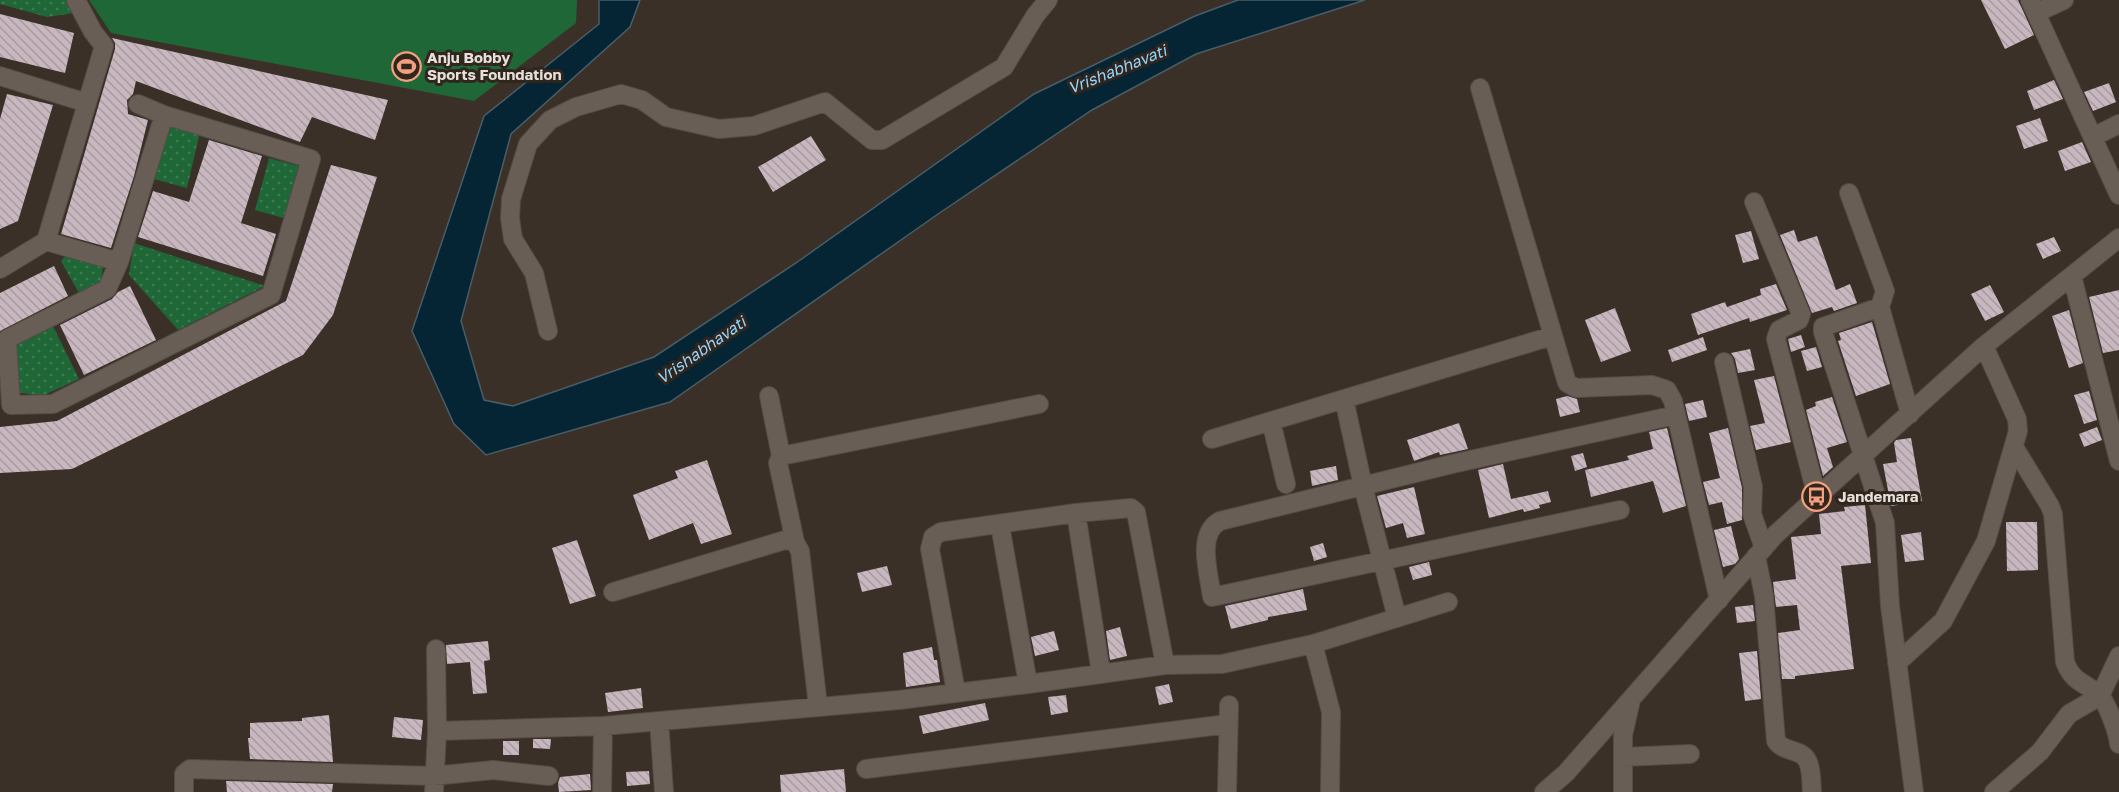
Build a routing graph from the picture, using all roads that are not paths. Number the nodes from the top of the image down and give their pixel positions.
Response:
1 (76, 0) edge
2 (1048, 0) edge
3 (2064, 0) edge
4 (2033, 7) edge
5 (1, 80) edge
6 (1480, 88) dead end
7 (87, 103) junction
8 (138, 104) dead end
9 (164, 114) junction
10 (2119, 124) edge
11 (2093, 137) junction
12 (1850, 193) dead end
13 (2119, 195) edge
14 (1754, 202) dead end
15 (2119, 238) edge
16 (46, 241) junction
17 (119, 262) junction
18 (0, 269) edge
19 (2072, 276) junction
20 (1880, 307) junction
21 (548, 331) dead end
22 (1552, 336) junction
23 (1984, 346) junction
24 (1724, 362) dead end
25 (769, 396) dead end
26 (1344, 399) junction
27 (1039, 404) dead end
28 (1910, 414) junction
29 (1676, 415) junction
30 (1271, 421) junction
31 (1212, 439) dead end
32 (2014, 447) junction
33 (1864, 455) junction
34 (782, 456) junction
35 (2119, 461) edge
36 (1286, 484) dead end
37 (1363, 486) junction
38 (1817, 497) junction
39 (1620, 510) dead end
40 (1076, 513) junction
41 (1000, 525) junction
42 (795, 542) junction
43 (1760, 552) junction
44 (1382, 561) junction
45 (613, 592) dead end
46 (1719, 600) junction
47 (1448, 602) dead end
48 (1397, 618) junction
49 (1313, 644) junction
50 (436, 650) dead end
51 (2119, 656) edge
52 (1897, 663) junction
53 (1166, 665) junction
54 (1101, 673) junction
55 (1028, 684) junction
56 (956, 692) junction
57 (2100, 696) junction
58 (1632, 699) junction
59 (1229, 705) dead end
60 (818, 706) junction
61 (659, 720) junction
62 (1228, 724) junction
63 (603, 726) junction
64 (437, 730) junction
65 (2119, 744) edge
66 (1690, 754) dead end
67 (1623, 757) junction
68 (866, 769) dead end
69 (549, 776) dead end
70 (434, 784) edge
71 (184, 792) edge
72 (603, 792) edge
73 (664, 792) edge
74 (1227, 792) edge
75 (1330, 792) edge
76 (1544, 792) edge
77 (1623, 792) edge
78 (1812, 792) edge
79 (1914, 792) edge
80 (1994, 792) edge

1 - 7 street
2 - 21 street
3 - 4 street
4 - 11 street
5 - 7 street
6 - 22 street
7 - 16 street
8 - 9 street
9 - 17 street
9 - 17 street
10 - 11 street
11 - 13 street
12 - 20 street
14 - 38 street
15 - 19 street
16 - 17 street
16 - 18 street
19 - 23 street
19 - 35 street
20 - 28 street
20 - 33 street
22 - 26 street
22 - 29 street
23 - 28 street
23 - 32 street
24 - 43 street
25 - 34 street
26 - 30 street
26 - 37 street
27 - 34 street
28 - 33 street
29 - 37 street
29 - 46 street
30 - 31 street
30 - 36 street
32 - 52 street
32 - 57 street
33 - 38 street
33 - 52 street
34 - 42 street
37 - 44 street
37 - 44 street
38 - 43 street
39 - 44 street
40 - 41 street
40 - 53 street
40 - 54 street
41 - 55 street
41 - 56 street
42 - 45 street
42 - 60 street
43 - 46 street
43 - 78 street
44 - 48 street
46 - 58 street
47 - 48 street
48 - 49 street
49 - 53 street
49 - 75 street
50 - 64 street
51 - 57 street
52 - 79 street
53 - 54 street
54 - 55 street
55 - 56 street
56 - 60 street
57 - 65 street
57 - 80 street
58 - 67 street
58 - 76 street
59 - 62 street
60 - 61 street
61 - 63 street
61 - 73 street
62 - 68 street
62 - 74 street
63 - 64 street
63 - 72 street
64 - 70 street
66 - 67 street
67 - 77 street
69 - 70 street
70 - 71 street

